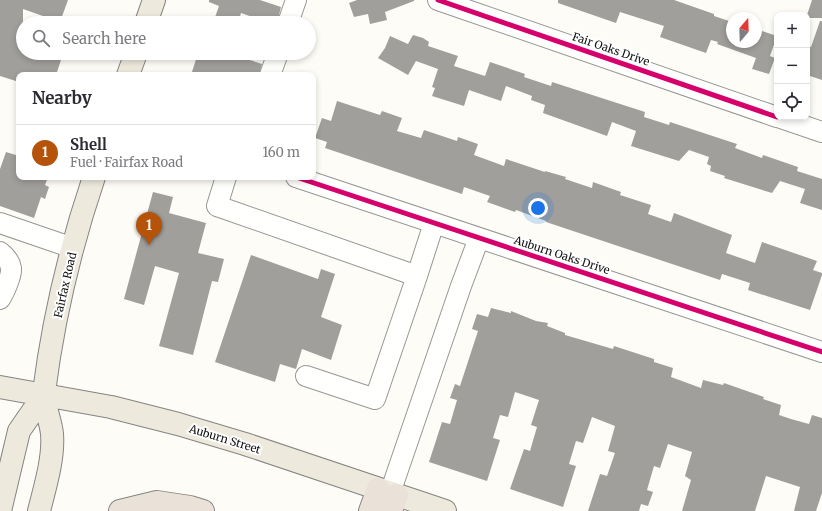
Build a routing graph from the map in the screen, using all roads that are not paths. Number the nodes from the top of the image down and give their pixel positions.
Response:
1 (154, 0) edge
2 (296, 0) edge
3 (438, 0) edge
4 (148, 16) edge
5 (290, 16) edge
6 (133, 60) edge
7 (275, 60) edge
8 (129, 72) edge
9 (271, 72) edge
10 (774, 116) edge
11 (787, 120) edge
12 (822, 132) edge
13 (93, 180) edge
14 (225, 180) edge
15 (305, 180) edge
16 (434, 223) junction
17 (1, 226) edge
18 (479, 238) junction
19 (73, 248) junction
20 (0, 252) edge
21 (417, 276) junction
22 (0, 299) edge
23 (822, 352) edge
24 (306, 376) dead end
25 (0, 387) edge
26 (44, 394) junction
27 (389, 497) edge
28 (0, 511) edge
29 (39, 511) edge
30 (120, 511) edge
31 (203, 511) edge
32 (370, 511) edge
33 (444, 511) edge

1 - 4 main road
2 - 5 street
3 - 10 street, Fair Oaks Drive
6 - 8 main road
7 - 9 street
11 - 12 street, Fair Oaks Drive
13 - 19 main road, Fairfax Road
14 - 21 street
15 - 16 street, Auburn Oaks Drive
16 - 18 street, Auburn Oaks Drive
16 - 21 street
17 - 19 street
18 - 23 street, Auburn Oaks Drive
18 - 27 street
19 - 26 main road, Fairfax Road
20 - 22 street
21 - 24 street
25 - 26 main road, Auburn Street
26 - 27 main road, Auburn Street
26 - 28 main road, Fairfax Road
26 - 29 main road, Fairfax Road
27 - 32 highway
27 - 33 main road, Auburn Street
30 - 31 highway

